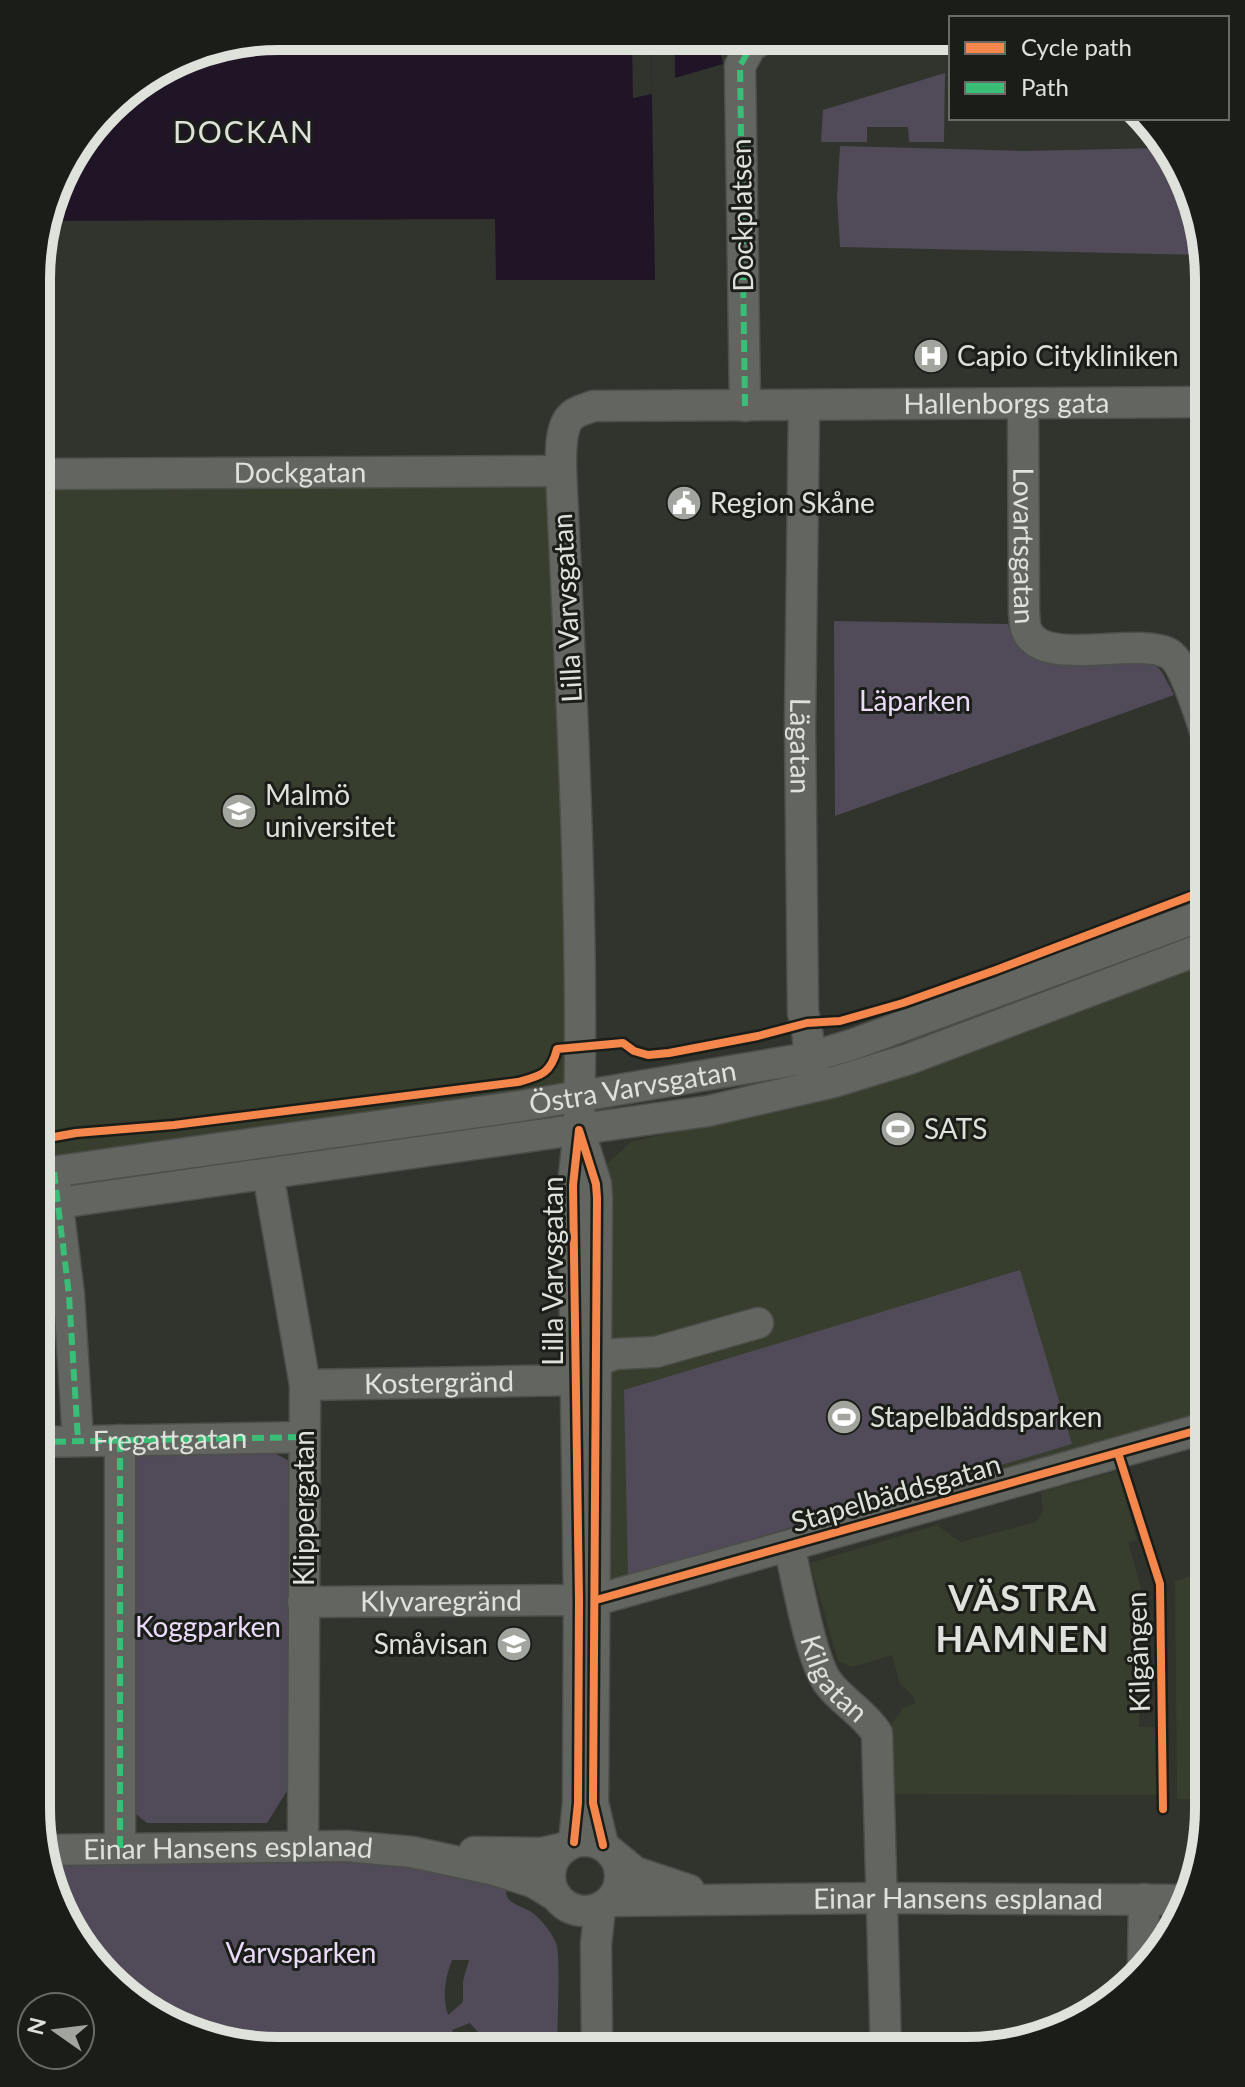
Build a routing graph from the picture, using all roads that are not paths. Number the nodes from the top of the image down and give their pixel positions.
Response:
1 (749, 50) edge
2 (1195, 402) edge
3 (1023, 404) junction
4 (745, 406) junction
5 (804, 406) junction
6 (561, 471) junction
7 (50, 474) edge
8 (1195, 704) edge
9 (1195, 918) edge
10 (1195, 951) edge
11 (813, 1072) junction
12 (580, 1096) junction
13 (579, 1130) junction
14 (50, 1172) edge
15 (268, 1174) junction
16 (50, 1205) edge
17 (50, 1214) edge
18 (758, 1323) dead end
19 (586, 1371) junction
20 (305, 1385) junction
21 (1195, 1431) edge
22 (304, 1437) junction
23 (78, 1440) junction
24 (120, 1440) junction
25 (50, 1441) edge
26 (789, 1546) junction
27 (587, 1600) junction
28 (303, 1602) junction
29 (303, 1846) junction
30 (588, 1847) junction
31 (120, 1849) junction
32 (54, 1850) edge
33 (412, 1852) junction
34 (880, 1898) junction
35 (1144, 1899) junction
36 (726, 1900) junction
37 (1175, 1900) edge
38 (585, 1904) junction
39 (1143, 1952) edge
40 (578, 2037) edge
41 (597, 2037) edge
42 (885, 2037) edge

1 - 4 street, Dockplatsen
2 - 3 street, Hallenborgs gata
3 - 5 street, Hallenborgs gata
3 - 8 street, Lovartsgatan
4 - 5 street
4 - 6 street, Lilla Varvsgatan
5 - 11 street, Lägatan
6 - 7 street, Dockgatan
6 - 12 street, Lilla Varvsgatan
9 - 11 street, Östra Varvsgatan
10 - 11 street, Östra Varvsgatan
11 - 12 street, Östra Varvsgatan
11 - 13 street, Östra Varvsgatan
12 - 13 street, Lilla Varvsgatan
12 - 14 street, Östra Varvsgatan
13 - 15 street, Östra Varvsgatan
13 - 19 street, Lilla Varvsgatan
15 - 16 street, Östra Varvsgatan
15 - 20 street, Klippergatan
17 - 23 street
18 - 19 street, Kostergränd
19 - 20 street, Kostergränd
19 - 27 street, Lilla Varvsgatan
20 - 22 street, Klippergatan
21 - 26 street, Stapelbäddsgatan
22 - 24 street, Fregattgatan
22 - 28 street, Klippergatan
23 - 24 street, Fregattgatan
23 - 25 street, Fregattgatan
24 - 31 street
26 - 27 street, Stapelbäddsgatan
26 - 34 street, Kilgatan
27 - 28 street, Klyvaregränd
27 - 30 street, Lilla Varvsgatan
28 - 29 street, Klippergatan
29 - 31 street, Einar Hansens esplanad
29 - 33 street, Einar Hansens esplanad
30 - 33 street, Einar Hansens esplanad
30 - 36 street, Einar Hansens esplanad
30 - 38 street
30 - 38 street
31 - 32 street, Einar Hansens esplanad
33 - 38 street, Einar Hansens esplanad
34 - 35 street, Einar Hansens esplanad
34 - 36 street, Einar Hansens esplanad
34 - 42 street, Kilgatan
35 - 37 street, Einar Hansens esplanad
35 - 39 street
36 - 38 street, Einar Hansens esplanad
38 - 40 street
38 - 41 street

